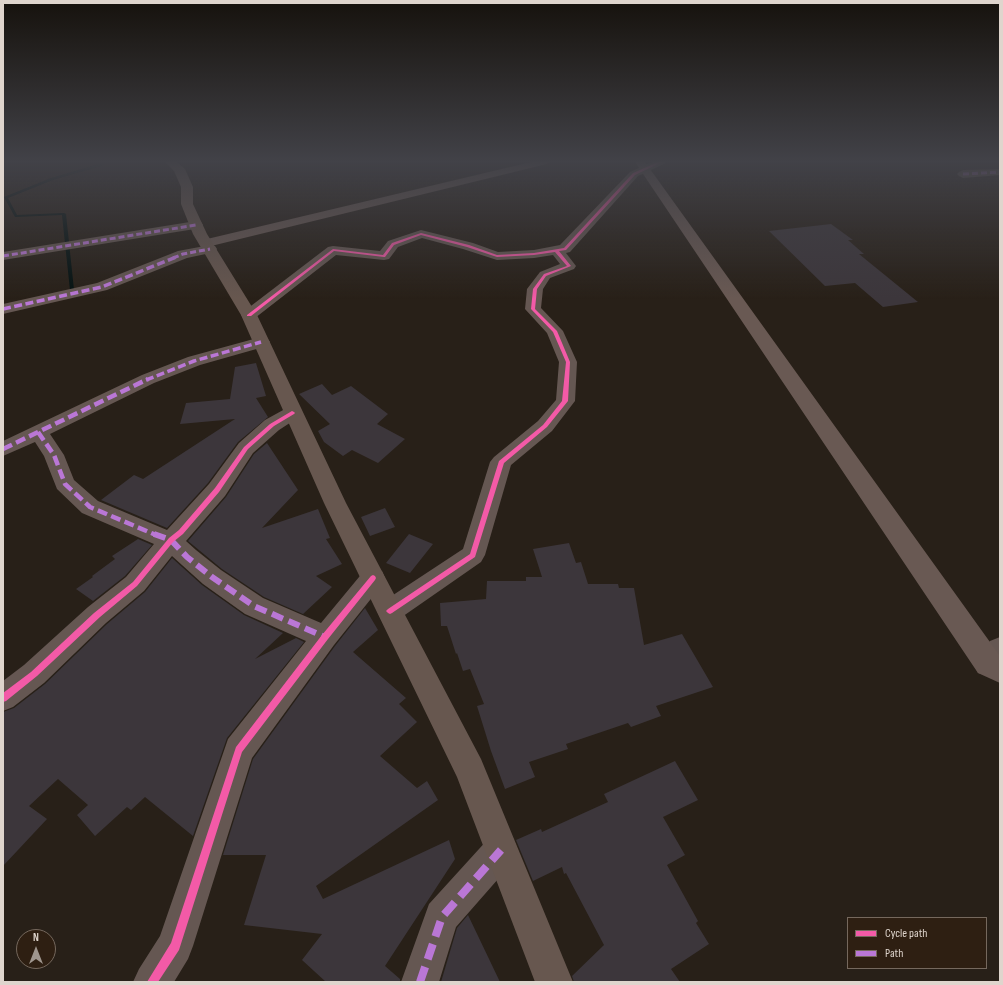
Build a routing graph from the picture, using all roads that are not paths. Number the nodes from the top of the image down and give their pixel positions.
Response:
1 (189, 208) edge
2 (360, 208) edge
3 (603, 208) edge
4 (679, 208) edge
5 (196, 225) junction
6 (209, 246) junction
7 (556, 250) junction
8 (3, 256) edge
9 (3, 309) edge
10 (249, 315) junction
11 (261, 342) junction
12 (292, 413) junction
13 (38, 432) junction
14 (3, 449) edge
15 (171, 540) junction
16 (373, 578) junction
17 (390, 611) junction
18 (325, 637) junction
19 (996, 661) edge
20 (3, 698) edge
21 (501, 850) junction
22 (152, 982) edge
23 (420, 982) edge
24 (554, 982) edge

1 - 5 main road
2 - 6 main road
3 - 7 street
4 - 19 main road
5 - 6 main road
5 - 8 street
6 - 9 street
6 - 10 main road
7 - 10 street
7 - 17 street
10 - 11 main road
11 - 12 main road
11 - 13 street
12 - 15 street
12 - 16 main road
13 - 14 street
13 - 15 street
15 - 18 street
15 - 20 street
16 - 17 main road
16 - 18 street
17 - 21 main road
18 - 22 street
21 - 23 street
21 - 24 main road

